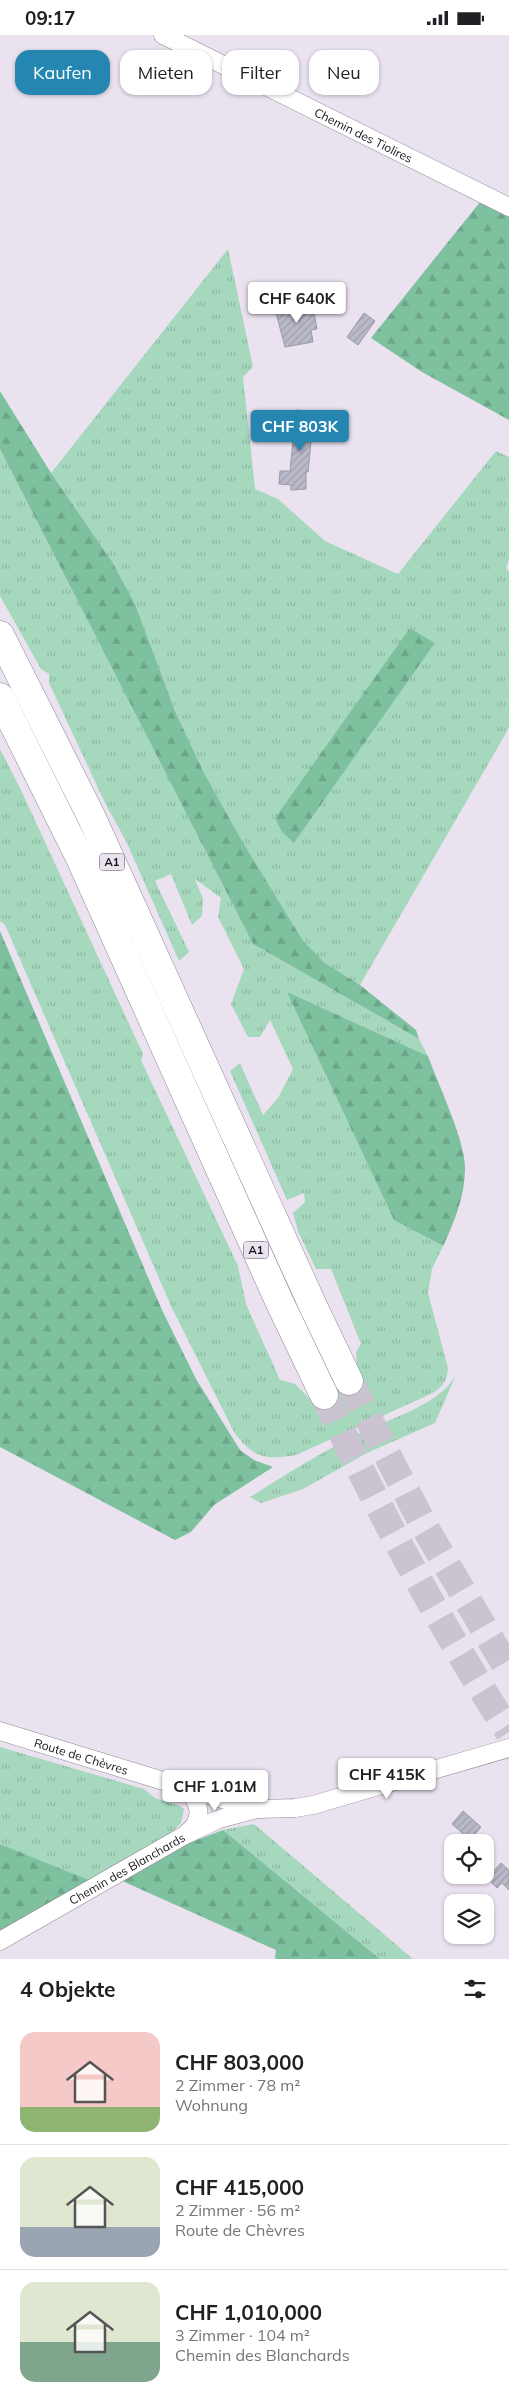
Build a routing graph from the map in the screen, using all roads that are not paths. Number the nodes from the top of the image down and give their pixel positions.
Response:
1 (163, 35) edge
2 (509, 207) edge
3 (0, 635) edge
4 (0, 697) edge
5 (349, 1381) tunnel mouth
6 (324, 1395) tunnel mouth
7 (0, 1731) edge
8 (509, 1748) edge
9 (185, 1787) junction
10 (260, 1809) junction
11 (185, 1835) junction
12 (0, 1941) edge

1 - 2 street, Chemin des Tiolires
3 - 5 highway, A1
4 - 6 highway, A1
7 - 9 street, Route de Chèvres
8 - 10 street, Route de Chèvres
9 - 10 street, Route de Chèvres
9 - 11 street
10 - 11 street, Chemin des Blanchards
11 - 12 street, Chemin des Blanchards

